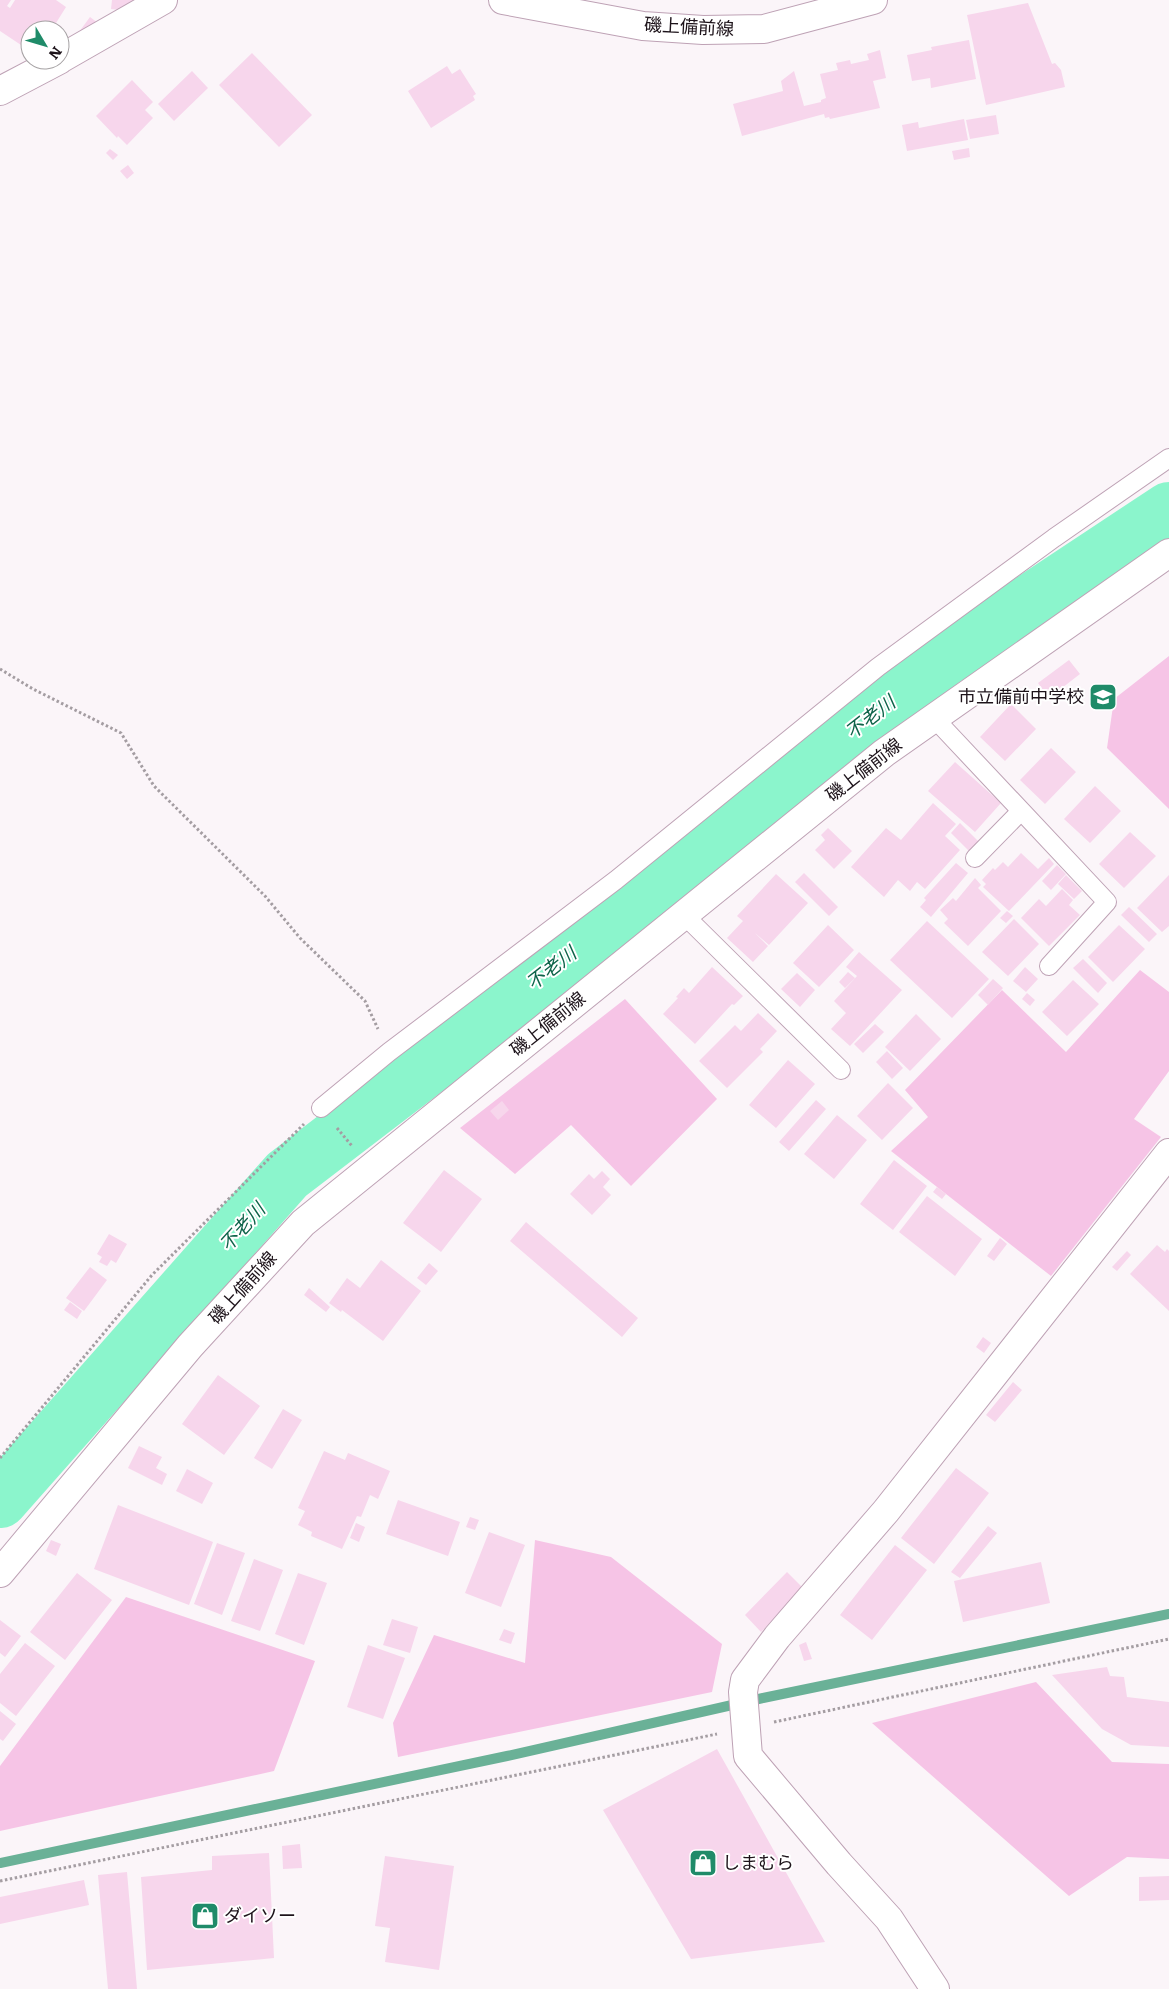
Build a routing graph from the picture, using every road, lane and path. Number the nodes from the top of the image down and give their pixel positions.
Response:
1 (163, 0) edge
2 (503, 0) edge
3 (873, 0) edge
4 (70, 54) edge
5 (40, 70) edge
6 (0, 91) edge
7 (1169, 458) edge
8 (1169, 553) edge
9 (0, 668) edge
10 (934, 718) junction
11 (1021, 811) junction
12 (975, 858) dead end
13 (684, 915) junction
14 (1049, 966) dead end
15 (389, 1052) junction
16 (841, 1070) dead end
17 (321, 1108) joint
18 (333, 1122) dead end
19 (355, 1149) dead end
20 (1169, 1153) edge
21 (0, 1458) edge
22 (0, 1573) edge
23 (1169, 1639) edge
24 (745, 1712) junction
25 (0, 1881) edge
26 (935, 1989) edge

1 - 4 main road
2 - 3 main road, 磯上備前線
5 - 6 main road
7 - 15 lane
8 - 10 main road, 磯上備前線
9 - 15 path
10 - 11 lane
10 - 13 main road, 磯上備前線
11 - 12 lane
11 - 14 lane
13 - 16 lane
13 - 22 main road, 磯上備前線
15 - 17 lane
17 - 21 path
18 - 19 path
20 - 24 main road
23 - 24 path
24 - 25 path
24 - 26 main road

